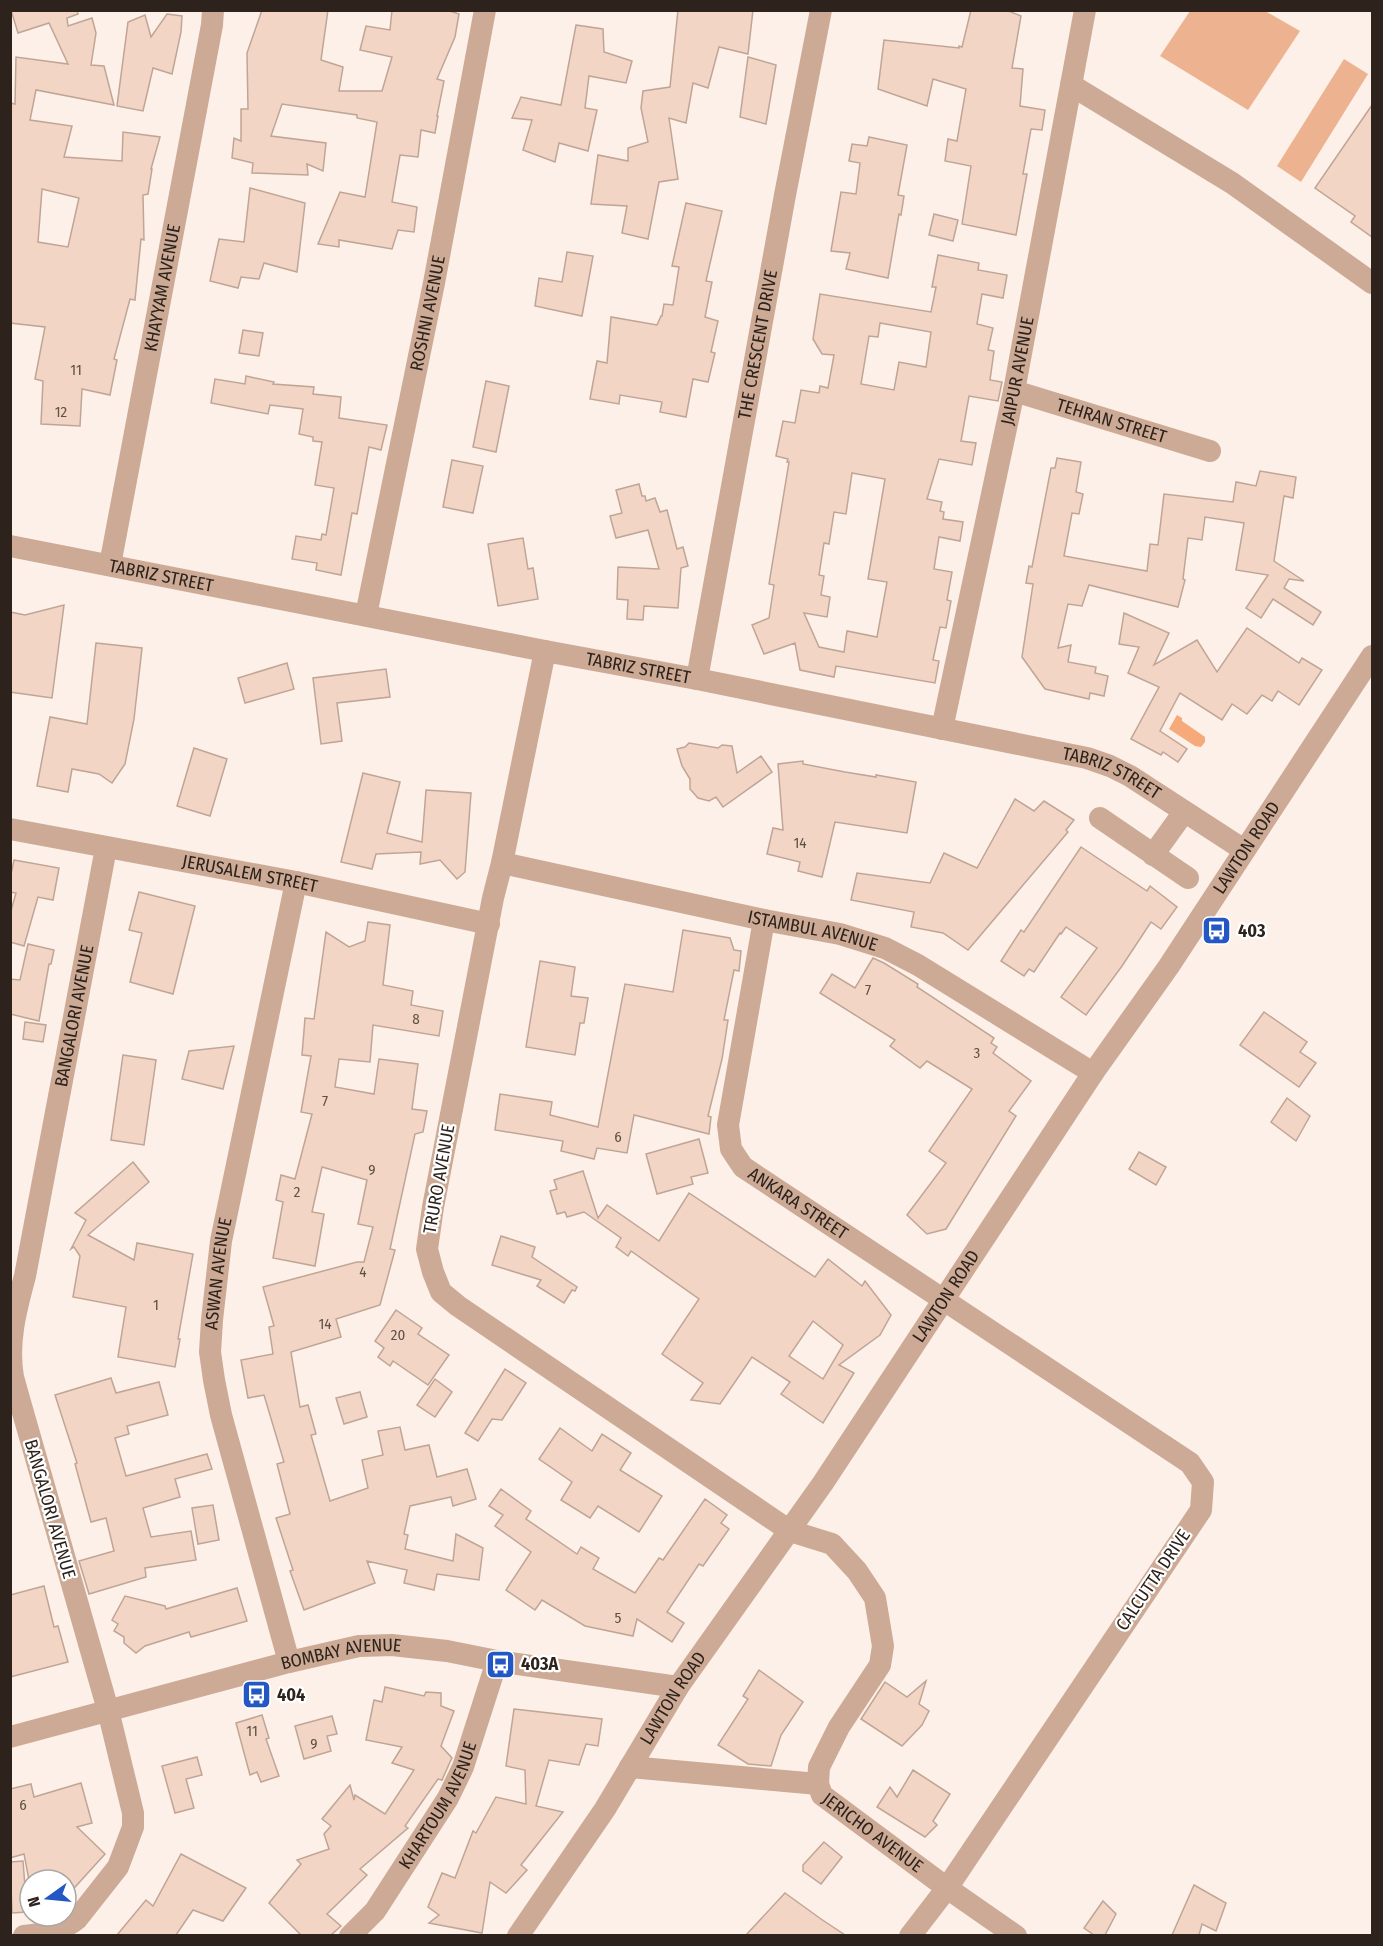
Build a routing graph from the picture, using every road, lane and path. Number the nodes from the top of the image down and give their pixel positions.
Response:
1 (213, 10) edge
2 (485, 10) edge
3 (821, 10) edge
4 (1084, 10) edge
5 (1071, 85) junction
6 (1372, 283) edge
7 (1014, 391) junction
8 (1210, 451) dead end
9 (10, 546) edge
10 (110, 565) junction
11 (366, 615) junction
12 (545, 651) junction
13 (1372, 656) edge
14 (698, 679) junction
15 (942, 729) junction
16 (1184, 812) junction
17 (1100, 818) dead end
18 (10, 829) edge
19 (106, 848) junction
20 (1244, 850) junction
21 (1153, 855) junction
22 (502, 863) junction
23 (1188, 878) dead end
24 (296, 882) junction
25 (764, 920) junction
26 (489, 924) junction
27 (1093, 1072) junction
28 (944, 1301) junction
29 (790, 1531) junction
30 (497, 1661) junction
31 (289, 1662) junction
32 (678, 1687) junction
33 (108, 1710) junction
34 (10, 1737) edge
35 (630, 1767) junction
36 (818, 1784) junction
37 (947, 1888) junction
38 (24, 1935) edge
39 (350, 1935) edge
40 (518, 1935) edge
41 (910, 1935) edge
42 (1016, 1935) edge

1 - 10 street, KHAYYAM AVENUE
2 - 11 street, ROSHNI AVENUE
3 - 14 street, THE CRESCENT DRIVE
4 - 5 street, JAIPUR AVENUE
5 - 6 street
5 - 7 street, JAIPUR AVENUE
7 - 8 street, TEHRAN STREET
7 - 15 street, JAIPUR AVENUE
9 - 10 street, TABRIZ STREET
10 - 11 street, TABRIZ STREET
11 - 12 street, TABRIZ STREET
12 - 14 street, TABRIZ STREET
12 - 22 street, TRURO AVENUE
13 - 20 street, LAWTON ROAD
14 - 15 street, TABRIZ STREET
15 - 16 street, TABRIZ STREET
16 - 20 street, TABRIZ STREET
16 - 21 street
17 - 21 street
18 - 19 street, JERUSALEM STREET
19 - 24 street, JERUSALEM STREET
19 - 33 street, BANGALORI AVENUE
20 - 27 street, LAWTON ROAD
21 - 23 street
22 - 25 street, ISTAMBUL AVENUE
22 - 26 street, TRURO AVENUE
24 - 26 street, JERUSALEM STREET
24 - 31 street, ASWAN AVENUE
25 - 27 street, ISTAMBUL AVENUE
25 - 28 street, ANKARA STREET
26 - 29 street, TRURO AVENUE
27 - 28 street, LAWTON ROAD
28 - 29 street, LAWTON ROAD
28 - 37 street, CALCUTTA DRIVE
29 - 32 street, LAWTON ROAD
29 - 36 street, JERICHO AVENUE
30 - 31 street, BOMBAY AVENUE
30 - 32 street, BOMBAY AVENUE
30 - 39 street, KHARTOUM AVENUE
31 - 33 street, BOMBAY AVENUE
32 - 35 street, LAWTON ROAD
33 - 34 street, BOMBAY AVENUE
33 - 38 street, BANGALORI AVENUE
35 - 36 street
35 - 40 street, LAWTON ROAD
36 - 37 street, JERICHO AVENUE
37 - 41 street, CALCUTTA DRIVE
37 - 42 street, JERICHO AVENUE

